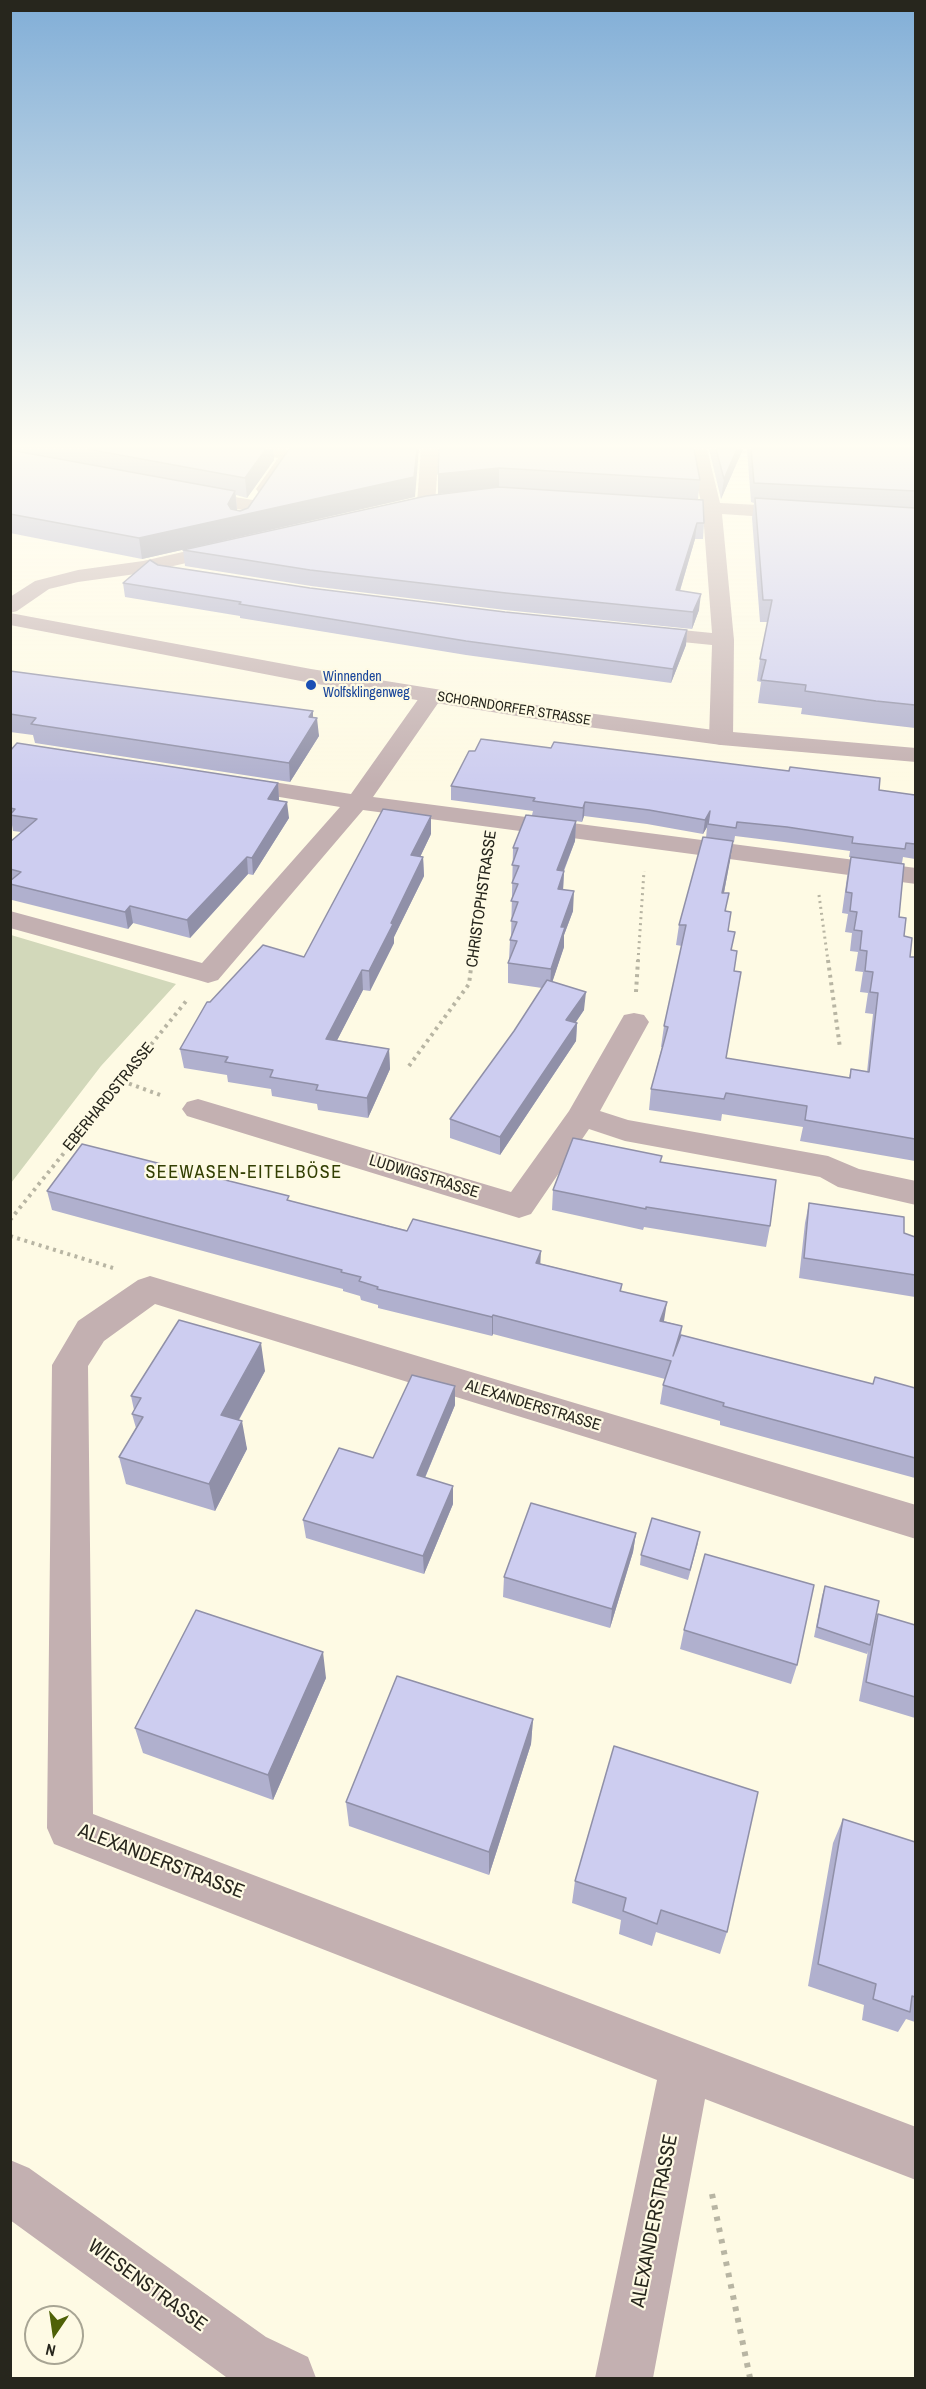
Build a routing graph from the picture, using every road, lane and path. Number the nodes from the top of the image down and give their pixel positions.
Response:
1 (172, 560) edge
2 (716, 560) edge
3 (143, 567) junction
4 (189, 575) edge
5 (10, 607) edge
6 (10, 619) edge
7 (620, 630) edge
8 (723, 640) junction
9 (432, 696) junction
10 (721, 738) junction
11 (915, 755) edge
12 (207, 779) edge
13 (357, 802) junction
14 (493, 820) junction
15 (645, 840) junction
16 (815, 862) junction
17 (915, 876) edge
18 (10, 919) edge
19 (208, 974) junction
20 (634, 1023) joint
21 (840, 1048) dead end
22 (409, 1066) dead end
23 (122, 1081) junction
24 (198, 1109) joint
25 (582, 1116) junction
26 (915, 1193) edge
27 (10, 1220) edge
28 (10, 1236) edge
29 (150, 1289) junction
30 (915, 1522) edge
31 (686, 2064) junction
32 (915, 2154) edge
33 (710, 2180) dead end
34 (10, 2187) edge
35 (287, 2379) edge
36 (624, 2379) edge
37 (750, 2379) edge

1 - 3 street
2 - 8 street
3 - 4 street
3 - 5 street
6 - 9 street, SCHORNDORFER STRASSE
7 - 8 street
8 - 10 street
9 - 10 street, SCHORNDORFER STRASSE
9 - 13 street
10 - 11 street, SCHORNDORFER STRASSE
12 - 13 street
13 - 14 street, CHRISTOPHSTRASSE
13 - 19 street
14 - 15 street, CHRISTOPHSTRASSE
14 - 22 path, CHRISTOPHSTRASSE
15 - 16 street, CHRISTOPHSTRASSE
15 - 20 path
16 - 17 street, CHRISTOPHSTRASSE
16 - 21 path
18 - 19 street
19 - 23 path, EBERHARDSTRASSE
20 - 25 street, LUDWIGSTRASSE
23 - 24 path
23 - 27 path, EBERHARDSTRASSE
24 - 25 street, LUDWIGSTRASSE
25 - 26 street
28 - 29 path
29 - 30 street, ALEXANDERSTRASSE
29 - 31 street, ALEXANDERSTRASSE
31 - 32 street, ALEXANDERSTRASSE
31 - 36 street, ALEXANDERSTRASSE
33 - 37 path
34 - 35 street, WIESENSTRASSE

